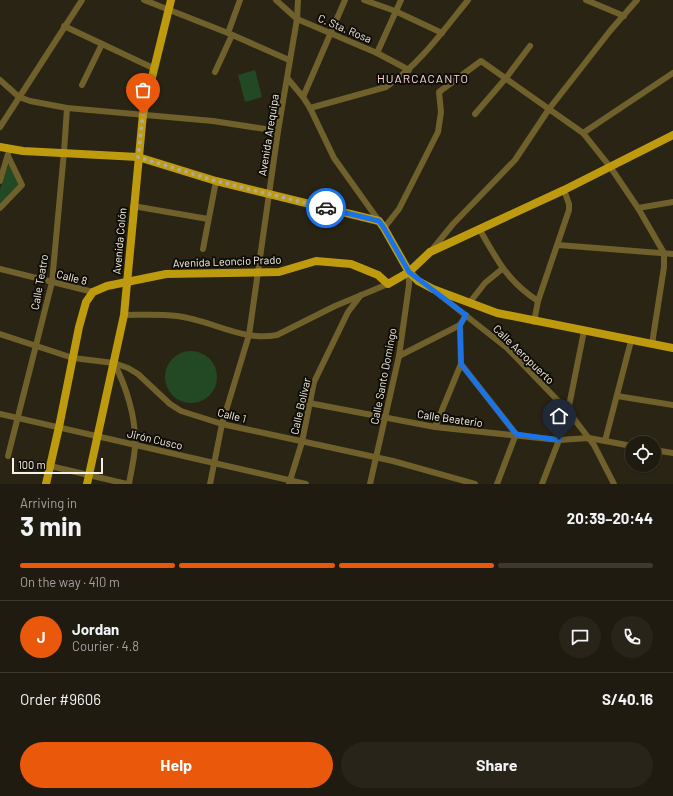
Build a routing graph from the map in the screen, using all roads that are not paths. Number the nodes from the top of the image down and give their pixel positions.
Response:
1 (82, 0) edge
2 (144, 0) edge
3 (171, 0) edge
4 (240, 0) edge
5 (276, 0) edge
6 (298, 0) edge
7 (345, 0) edge
8 (364, 0) edge
9 (401, 0) edge
10 (468, 0) edge
11 (586, 0) edge
12 (635, 1) edge
13 (168, 9) junction
14 (395, 11) junction
15 (624, 16) junction
16 (297, 19) junction
17 (64, 26) junction
18 (332, 33) junction
19 (442, 33) junction
20 (230, 34) junction
21 (102, 44) junction
22 (530, 46) dead end
23 (377, 53) junction
24 (289, 60) junction
25 (154, 68) junction
26 (409, 70) junction
27 (215, 72) dead end
28 (673, 73) edge
29 (506, 78) junction
30 (288, 79) junction
31 (0, 80) edge
32 (82, 85) dead end
33 (19, 97) junction
34 (303, 97) junction
35 (67, 108) junction
36 (310, 108) junction
37 (549, 109) junction
38 (143, 114) junction
39 (475, 114) dead end
40 (0, 127) edge
41 (278, 131) junction
42 (583, 133) junction
43 (673, 135) edge
44 (5, 151) edge
45 (64, 152) junction
46 (138, 157) junction
47 (612, 168) junction
48 (0, 181) edge
49 (216, 181) junction
50 (564, 190) junction
51 (269, 193) junction
52 (673, 202) edge
53 (134, 206) junction
54 (0, 208) edge
55 (638, 208) junction
56 (208, 219) junction
57 (382, 224) junction
58 (480, 230) junction
59 (558, 245) junction
60 (204, 249) dead end
61 (430, 252) junction
62 (664, 253) junction
63 (673, 254) edge
64 (0, 269) edge
65 (502, 269) junction
66 (409, 272) junction
67 (257, 273) junction
68 (52, 282) junction
69 (127, 282) junction
70 (388, 284) junction
71 (434, 289) junction
72 (93, 292) junction
73 (362, 294) junction
74 (538, 301) junction
75 (470, 302) junction
76 (124, 315) junction
77 (466, 315) junction
78 (534, 322) junction
79 (460, 325) junction
80 (584, 331) junction
81 (0, 334) edge
82 (249, 335) junction
83 (631, 341) junction
84 (652, 344) junction
85 (36, 346) junction
86 (673, 348) edge
87 (399, 356) junction
88 (73, 358) junction
89 (114, 363) junction
90 (461, 364) junction
91 (616, 396) junction
92 (310, 403) junction
93 (673, 405) edge
94 (568, 411) junction
95 (0, 414) edge
96 (17, 418) junction
97 (386, 418) junction
98 (222, 424) junction
99 (59, 426) junction
100 (435, 427) junction
101 (516, 434) junction
102 (98, 436) junction
103 (589, 438) junction
104 (559, 440) junction
105 (605, 441) junction
106 (302, 442) junction
107 (136, 444) junction
108 (625, 445) edge
109 (661, 451) edge
110 (673, 453) edge
111 (8, 456) dead end
112 (376, 457) junction
113 (213, 462) junction
114 (50, 466) junction
115 (89, 475) junction
116 (290, 482) edge
117 (46, 484) edge
118 (87, 484) edge
119 (128, 484) edge
120 (210, 484) edge
121 (306, 484) edge
122 (370, 484) edge
123 (475, 484) edge
124 (497, 484) edge
125 (542, 484) edge
126 (614, 484) edge

1 - 17 street
2 - 13 street
3 - 13 main road, Avenida Colón
4 - 20 street
5 - 16 street, C. Sta. Rosa
6 - 16 street, Avenida Arequipa
7 - 18 street
8 - 14 street
9 - 14 street
10 - 19 street
11 - 15 street
12 - 15 street
13 - 20 street
13 - 25 main road, Avenida Colón
14 - 19 street
14 - 23 street
15 - 37 street
16 - 18 street, C. Sta. Rosa
16 - 24 street, Avenida Arequipa
17 - 21 street
17 - 33 street
18 - 23 street, C. Sta. Rosa
18 - 34 street
19 - 26 street
20 - 24 street
20 - 27 street
21 - 25 street
21 - 32 street
22 - 29 street
23 - 26 street, C. Sta. Rosa
24 - 30 street, Avenida Arequipa
25 - 38 main road, Avenida Colón
26 - 36 street
28 - 42 street
29 - 37 street
29 - 39 street
29 - 57 street
30 - 34 street
30 - 41 street, Avenida Arequipa
31 - 33 street
33 - 35 street
33 - 40 street
34 - 36 street
35 - 38 street
35 - 45 street, Calle Teatro
36 - 57 street
37 - 42 street
37 - 61 street
38 - 41 street
38 - 46 main road, Avenida Colón
41 - 51 street, Avenida Arequipa
42 - 47 street
43 - 47 main road
44 - 45 main road
44 - 48 street
44 - 54 street
45 - 46 main road
45 - 68 street, Calle Teatro
46 - 49 main road
46 - 53 main road, Avenida Colón
47 - 50 main road
47 - 55 street
49 - 51 main road
49 - 56 street
50 - 58 main road
50 - 59 street
51 - 57 main road
51 - 67 street, Avenida Arequipa
52 - 55 street
53 - 56 street
53 - 69 main road, Avenida Colón
55 - 62 street
56 - 60 street
57 - 66 main road
58 - 61 main road
58 - 65 street
59 - 62 street
59 - 74 street
61 - 66 main road
62 - 63 street
62 - 84 street
64 - 68 street, Calle 8
65 - 74 street
65 - 75 street
66 - 70 main road
66 - 71 main road
66 - 87 street, Calle Santo Domingo
67 - 69 main road, Avenida Leoncio Prado
67 - 70 main road, Avenida Leoncio Prado
67 - 82 street, Avenida Arequipa
68 - 72 street, Calle 8
68 - 85 street, Calle Teatro
69 - 72 main road, Avenida Leoncio Prado
69 - 76 main road, Avenida Colón
70 - 73 street
71 - 75 main road
71 - 77 street, Calle Aeropuerto
72 - 88 main road
73 - 82 street
73 - 92 street, Calle Bolívar
74 - 78 street
75 - 78 main road
76 - 82 street
76 - 89 main road, Avenida Colón
77 - 79 street
77 - 94 street, Calle Aeropuerto
78 - 80 main road
79 - 87 street
79 - 90 street
80 - 83 main road
80 - 94 street
81 - 85 street, Calle 1
82 - 98 street, Avenida Arequipa
83 - 84 main road
83 - 91 street
84 - 86 main road
85 - 88 street, Calle 1
85 - 96 street, Calle Teatro
87 - 97 street, Calle Santo Domingo
88 - 89 street, Calle 1
88 - 99 main road
89 - 98 street, Calle 1
89 - 102 main road, Avenida Colón
89 - 107 street
90 - 100 street
90 - 101 street
91 - 93 street
91 - 105 street
92 - 97 street, Calle Beaterio
92 - 106 street, Calle Bolívar
94 - 103 street, Calle Aeropuerto
95 - 96 street, Jirón Cusco
96 - 99 street, Jirón Cusco
96 - 111 street, Calle Teatro
97 - 100 street, Calle Beaterio
97 - 112 street, Calle Santo Domingo
98 - 106 street, Calle 1
98 - 113 street, Avenida Arequipa
99 - 102 street, Jirón Cusco
99 - 114 main road
100 - 101 street, Calle Beaterio
101 - 104 street, Calle Beaterio
101 - 124 street
102 - 107 street, Jirón Cusco
102 - 115 main road, Avenida Colón
103 - 104 street, Calle Beaterio
103 - 105 street, Calle Beaterio
103 - 126 street, Calle Aeropuerto
104 - 125 street
105 - 108 street, Calle Beaterio
106 - 112 street, Calle 1
106 - 116 street, Calle Bolívar
107 - 113 street, Jirón Cusco
107 - 119 street
109 - 110 street
112 - 122 street, Calle Santo Domingo
112 - 123 street, Calle 1
113 - 116 street, Jirón Cusco
113 - 120 street, Avenida Arequipa
114 - 115 street
114 - 117 main road
115 - 118 main road, Avenida Colón
115 - 119 street
116 - 121 street, Jirón Cusco

